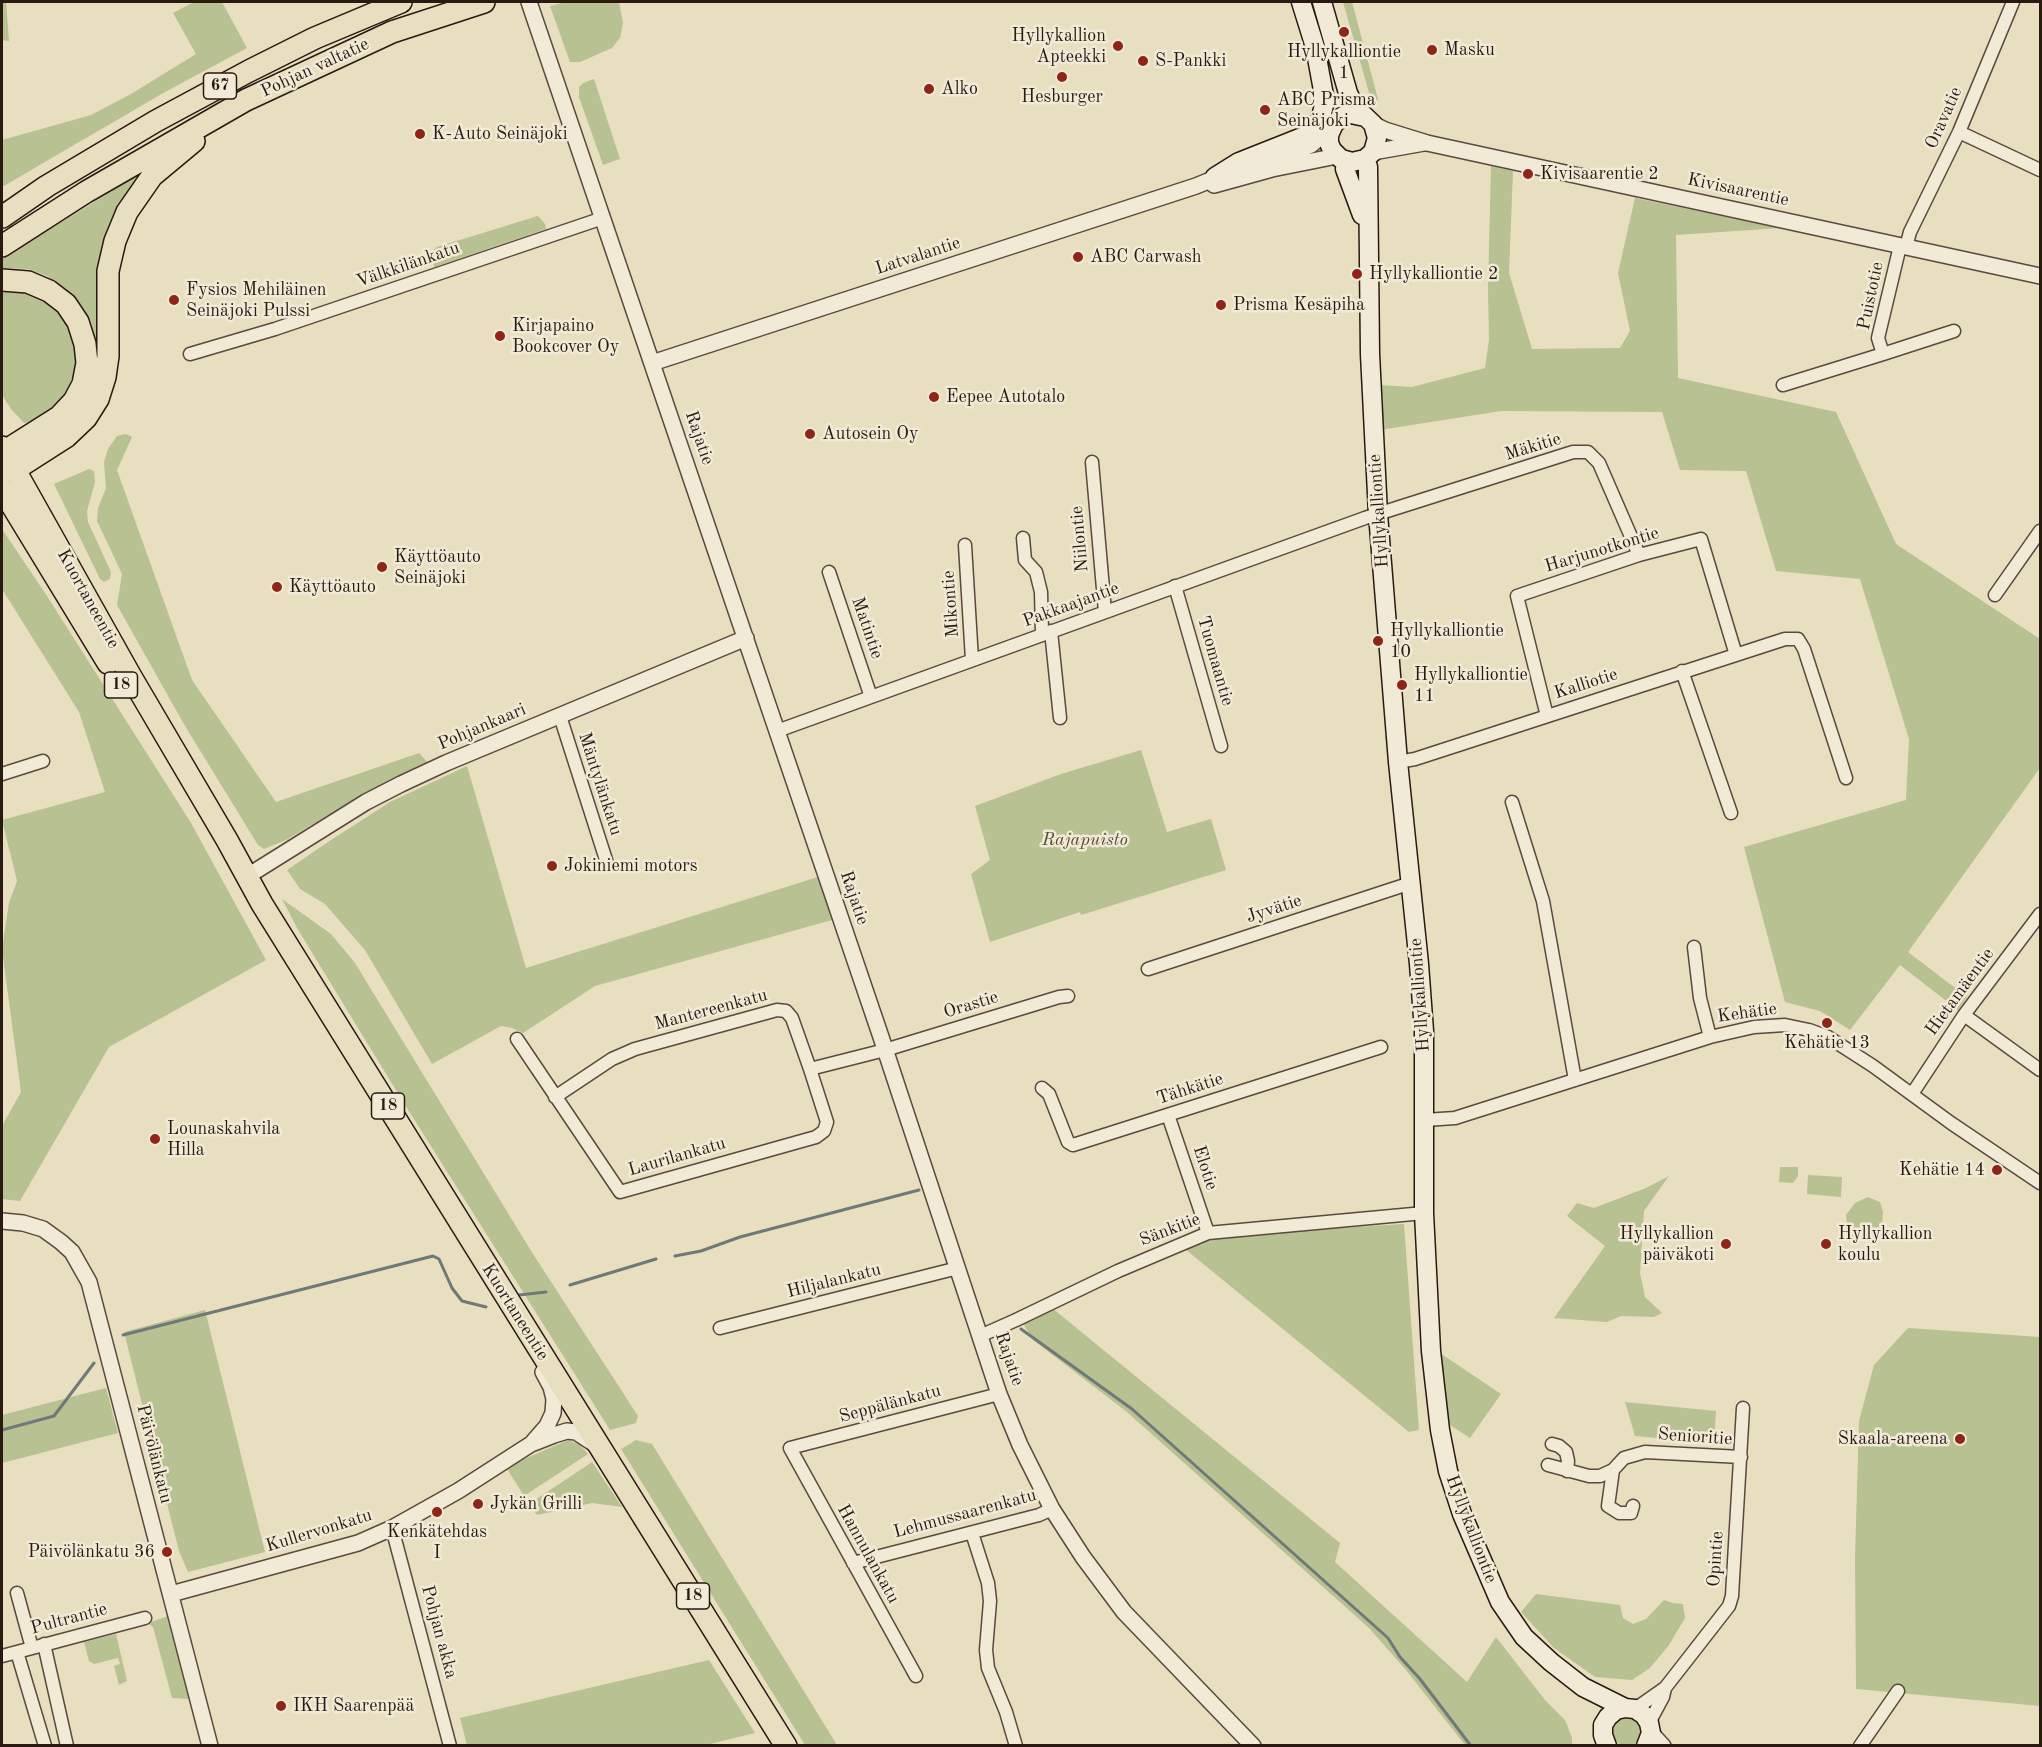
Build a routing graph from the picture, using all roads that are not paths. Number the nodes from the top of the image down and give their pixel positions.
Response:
1 (401, 2) edge
2 (484, 2) edge
3 (529, 2) edge
4 (1301, 2) edge
5 (1322, 2) edge
6 (2013, 2) edge
7 (1315, 47) junction
8 (246, 100) junction
9 (1369, 120) junction
10 (1334, 124) junction
11 (1959, 132) junction
12 (1427, 143) junction
13 (1369, 156) junction
14 (1341, 158) junction
15 (2040, 170) edge
16 (1215, 177) junction
17 (46, 186) junction
18 (1196, 186) junction
19 (2, 205) edge
20 (2, 217) edge
21 (603, 218) junction
22 (2, 246) edge
23 (1903, 246) junction
24 (1369, 258) junction
25 (2040, 276) edge
26 (2, 280) edge
27 (1954, 331) dead end
28 (190, 354) dead end
29 (1883, 354) junction
30 (652, 363) junction
31 (1783, 385) dead end
32 (5, 459) edge
33 (1092, 462) dead end
34 (2, 489) edge
35 (1378, 514) junction
36 (2040, 531) edge
37 (1023, 538) dead end
38 (965, 545) dead end
39 (1639, 555) junction
40 (829, 572) dead end
41 (1175, 586) junction
42 (1995, 595) dead end
43 (1105, 612) junction
44 (1047, 633) junction
45 (746, 638) junction
46 (1736, 656) junction
47 (972, 660) junction
48 (1683, 671) junction
49 (871, 697) junction
50 (560, 716) junction
51 (1547, 716) junction
52 (1060, 718) dead end
53 (777, 731) junction
54 (1221, 746) dead end
55 (43, 761) dead end
56 (1398, 762) junction
57 (2, 774) edge
58 (1846, 778) dead end
59 (1512, 802) dead end
60 (1731, 813) dead end
61 (607, 863) dead end
62 (246, 877) junction
63 (1411, 884) junction
64 (2040, 914) edge
65 (1694, 947) dead end
66 (1148, 969) dead end
67 (1068, 996) dead end
68 (1964, 1015) junction
69 (1710, 1037) junction
70 (517, 1039) dead end
71 (1381, 1047) dead end
72 (885, 1050) junction
73 (810, 1069) junction
74 (2040, 1070) edge
75 (1575, 1080) junction
76 (1042, 1089) dead end
77 (1912, 1094) junction
78 (555, 1097) junction
79 (1168, 1115) junction
80 (1425, 1120) junction
81 (2040, 1183) edge
82 (1424, 1213) junction
83 (2, 1221) edge
84 (1208, 1233) junction
85 (958, 1268) junction
86 (720, 1328) dead end
87 (530, 1335) junction
88 (980, 1336) junction
89 (999, 1394) junction
90 (1743, 1408) dead end
91 (531, 1444) junction
92 (1552, 1444) dead end
93 (599, 1447) junction
94 (790, 1449) joint
95 (1741, 1457) junction
96 (1548, 1465) dead end
97 (1612, 1470) junction
98 (1567, 1471) junction
99 (1633, 1506) dead end
100 (1052, 1509) junction
101 (392, 1528) junction
102 (972, 1533) junction
103 (853, 1563) junction
104 (17, 1593) dead end
105 (171, 1594) junction
106 (146, 1618) dead end
107 (38, 1646) junction
108 (17, 1652) junction
109 (2, 1656) edge
110 (916, 1676) dead end
111 (1583, 1687) junction
112 (1665, 1688) junction
113 (1898, 1691) dead end
114 (1630, 1709) junction
115 (1652, 1737) edge
116 (1604, 1738) edge
117 (45, 1746) edge
118 (67, 1746) edge
119 (210, 1746) edge
120 (450, 1746) edge
121 (786, 1746) edge
122 (1016, 1746) edge
123 (1253, 1746) edge
124 (1860, 1746) edge

1 - 17 highway, Pohjan valtatie / 67
2 - 8 highway, Pohjan valtatie / 67
3 - 21 street, Rajatie
4 - 7 main road
5 - 9 main road
6 - 11 street, Oravatie
7 - 10 main road
7 - 16 main road
8 - 22 highway, Pohjan valtatie / 67
8 - 32 highway
9 - 10 main road
9 - 12 street, Kivisaarentie
9 - 13 main road
10 - 14 main road
10 - 16 street, Latvalantie
11 - 15 street
11 - 23 street, Oravatie
12 - 13 street, Kivisaarentie
12 - 23 street, Kivisaarentie
13 - 14 main road
13 - 24 main road, Hyllykalliontie
14 - 18 street, Latvalantie
14 - 24 main road, Hyllykalliontie
16 - 18 street, Latvalantie
17 - 19 highway
17 - 20 highway, Pohjan valtatie / 67
18 - 30 street, Latvalantie
21 - 28 street, Välkkilänkatu
21 - 30 street, Rajatie
23 - 25 street, Kivisaarentie
23 - 29 street, Puistotie
24 - 35 main road, Hyllykalliontie
26 - 32 highway
27 - 29 street, Puistotie
29 - 31 street, Puistotie
30 - 45 street, Rajatie
32 - 62 highway, Kuortaneentie / 18
33 - 43 street, Niilontie
34 - 62 highway, Kuortaneentie / 18
35 - 39 street, Mäkitie
35 - 41 street, Pakkaajantie
35 - 56 main road, Hyllykalliontie
36 - 42 street
37 - 44 street
38 - 47 street, Mikontie
39 - 46 street, Harjunotkontie
39 - 51 street, Harjunotkontie
40 - 49 street, Matintie
41 - 43 street, Pakkaajantie
41 - 54 street, Tuomaantie
43 - 44 street, Pakkaajantie
44 - 47 street, Pakkaajantie
44 - 52 street
45 - 50 street, Pohjankaari
45 - 53 street, Rajatie
46 - 48 street, Kalliotie
46 - 58 street, Kalliotie
47 - 49 street, Pakkaajantie
48 - 51 street, Kalliotie
48 - 60 street
49 - 53 street, Pakkaajantie
50 - 61 street, Mäntylänkatu
50 - 62 street, Pohjankaari
51 - 56 street, Kalliotie
53 - 72 street, Rajatie
55 - 57 street
56 - 63 main road, Hyllykalliontie
59 - 75 street
62 - 87 highway, Kuortaneentie / 18
63 - 66 street, Jyvätie
63 - 80 main road, Hyllykalliontie
64 - 68 street, Hietamäentie
65 - 69 street
67 - 72 street, Orastie
68 - 74 street
68 - 77 street, Hietamäentie
69 - 75 street, Kehätie
69 - 77 street, Kehätie
70 - 78 street, Laurilankatu
71 - 79 street, Tähkätie
72 - 73 street
72 - 85 street, Rajatie
73 - 78 street, Mantereenkatu
73 - 78 street, Laurilankatu
75 - 80 street, Kehätie
76 - 79 street, Tähkätie
77 - 81 street, Kehätie
79 - 84 street, Elotie
80 - 82 main road, Hyllykalliontie
82 - 84 street, Sänkitie
82 - 111 main road, Hyllykalliontie
83 - 105 street, Päivölänkatu
84 - 88 street, Sänkitie
85 - 86 street, Hiljalankatu
85 - 88 street, Rajatie
87 - 91 street, Kullervonkatu
87 - 93 highway, Kuortaneentie / 18
88 - 89 street, Rajatie
89 - 94 street, Seppälänkatu
89 - 100 street, Rajatie
90 - 95 street, Opintie
91 - 93 street, Kullervonkatu
91 - 101 street, Kullervonkatu
92 - 98 street
93 - 121 highway, Kuortaneentie / 18
94 - 103 street, Hannulankatu
95 - 97 street, Senioritie
95 - 112 street, Opintie
96 - 98 street
97 - 98 street
97 - 99 street
100 - 102 street, Lehmussaarenkatu
100 - 123 street, Rajatie
101 - 105 street, Kullervonkatu
101 - 120 street, Pohjan akka
102 - 103 street, Lehmussaarenkatu
102 - 122 street
103 - 110 street, Hannulankatu
104 - 107 street
105 - 119 street, Päivölänkatu
106 - 107 street, Pultrantie
107 - 108 street, Pultrantie
107 - 118 street
108 - 109 street, Pultrantie
108 - 117 street
111 - 114 main road, Hyllykalliontie
111 - 116 main road, Hyllykalliontie
112 - 114 street, Opintie
112 - 115 street
113 - 124 street
114 - 115 main road, Hyllykalliontie
114 - 116 main road

